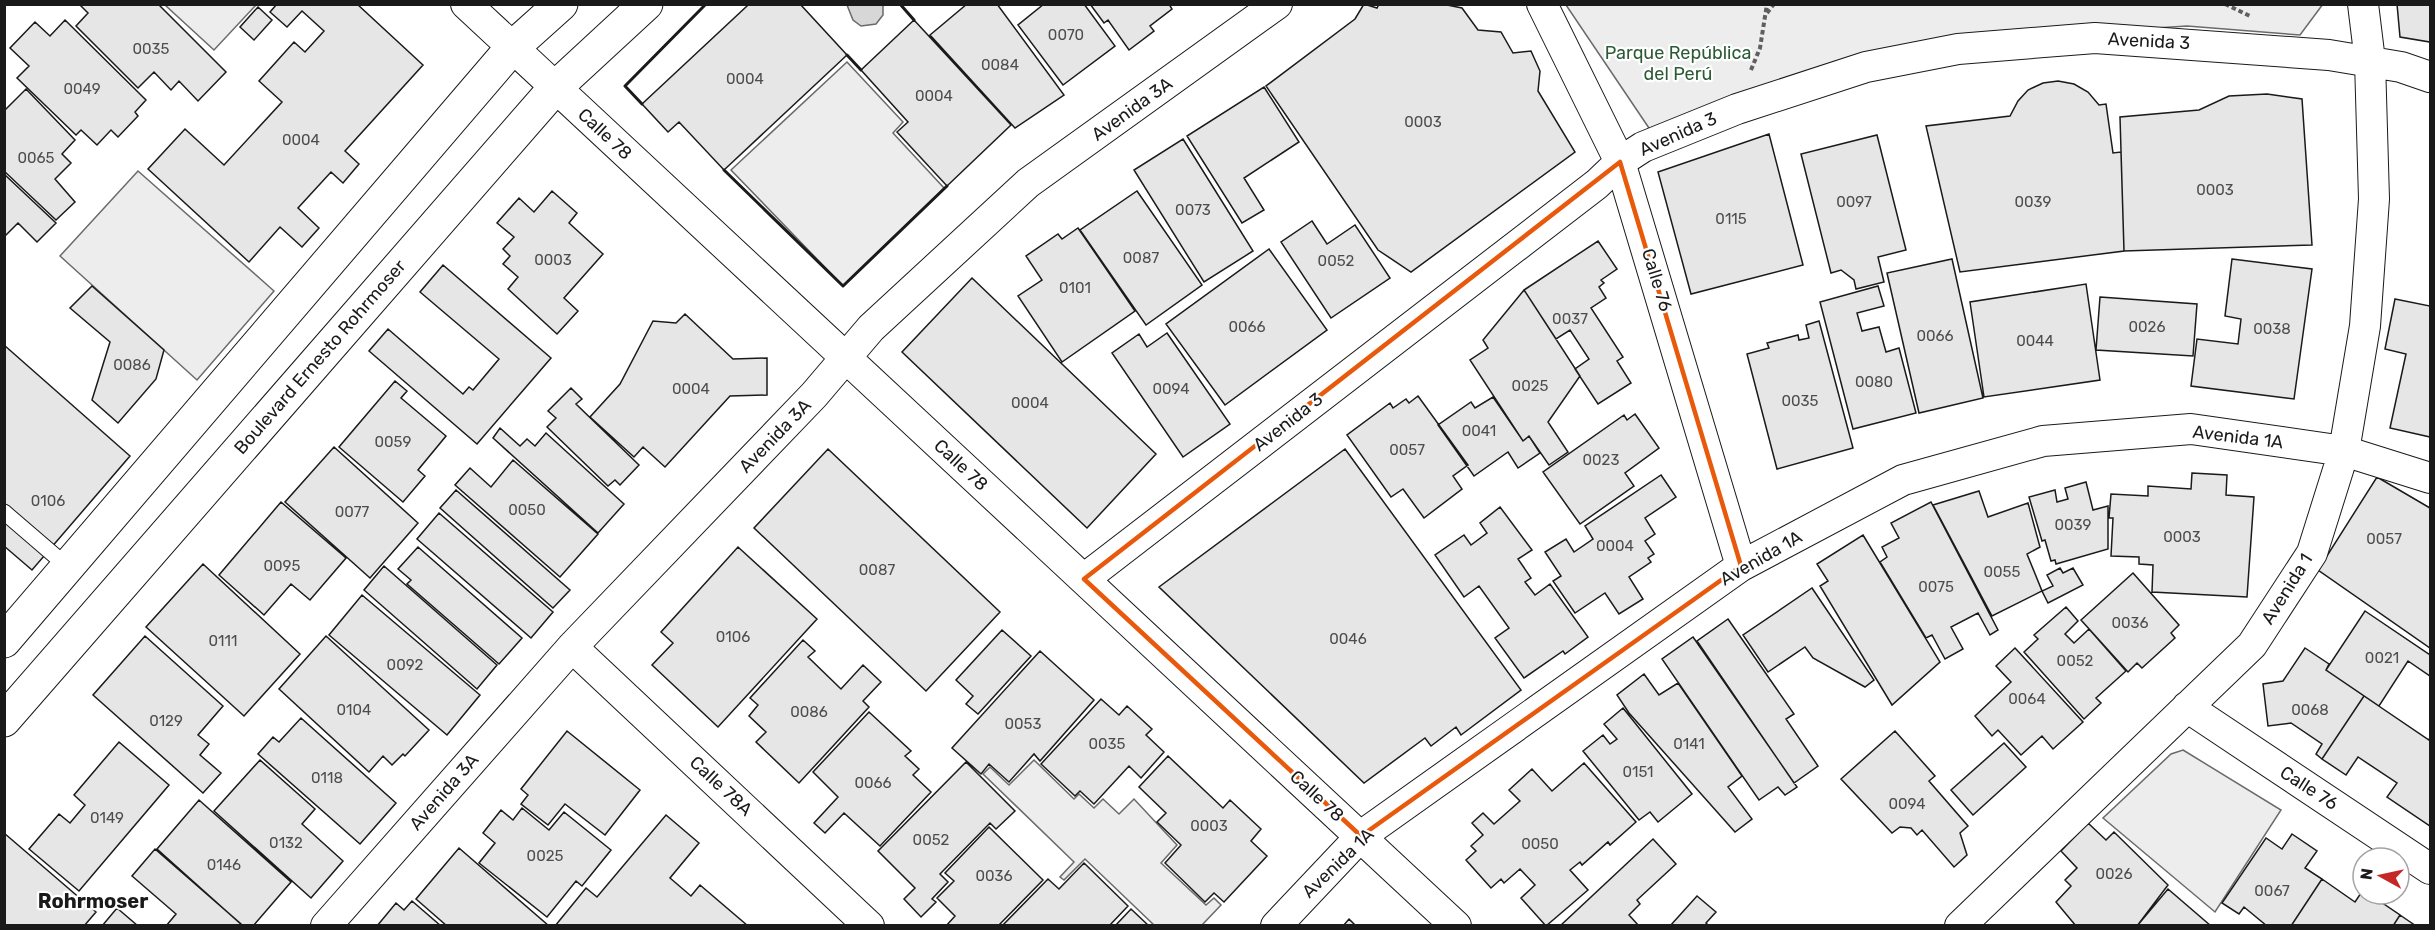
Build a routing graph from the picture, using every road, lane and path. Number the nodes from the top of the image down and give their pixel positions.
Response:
1 (466, 4) edge
2 (561, 4) edge
3 (646, 4) edge
4 (1278, 4) edge
5 (1542, 4) edge
6 (1767, 4) edge
7 (1774, 4) edge
8 (2363, 4) edge
9 (1767, 13) junction
10 (512, 48) junction
11 (2370, 60) junction
12 (1749, 74) dead end
13 (2430, 77) edge
14 (555, 88) junction
15 (1620, 162) junction
16 (845, 358) junction
17 (2344, 451) junction
18 (2430, 478) edge
19 (4, 512) edge
20 (1741, 566) junction
21 (68, 567) junction
22 (1084, 579) junction
23 (4, 641) edge
24 (572, 647) junction
25 (2187, 707) junction
26 (4, 720) edge
27 (1361, 836) junction
28 (2430, 869) edge
29 (1979, 920) edge
30 (854, 921) edge
31 (326, 926) edge
32 (1276, 926) edge
33 (1456, 926) edge

1 - 10 street, Calle 78
2 - 10 main road
3 - 14 main road, Boulevard Ernesto Rohrmoser
4 - 16 street, Avenida 3A
5 - 15 street, Calle 76
6 - 9 path
7 - 9 path
8 - 11 street, Avenida 1
9 - 12 path
10 - 14 street, Calle 78
10 - 21 main road
11 - 13 street, Avenida 3
11 - 15 street, Avenida 3
11 - 17 street, Avenida 1
14 - 16 street, Calle 78
14 - 26 main road, Boulevard Ernesto Rohrmoser
15 - 20 street, Calle 76
15 - 22 street, Avenida 3
16 - 22 street, Calle 78
16 - 24 street, Avenida 3A
17 - 18 street, Avenida 1A
17 - 20 street, Avenida 1A
17 - 25 street, Avenida 1
19 - 21 lane
20 - 27 street, Avenida 1A
21 - 23 main road
22 - 27 street, Calle 78
24 - 30 street, Calle 78A
24 - 31 street, Avenida 3A
25 - 28 street, Calle 76
25 - 29 street, Avenida 1
27 - 32 street, Avenida 1A
27 - 33 street, Calle 78

